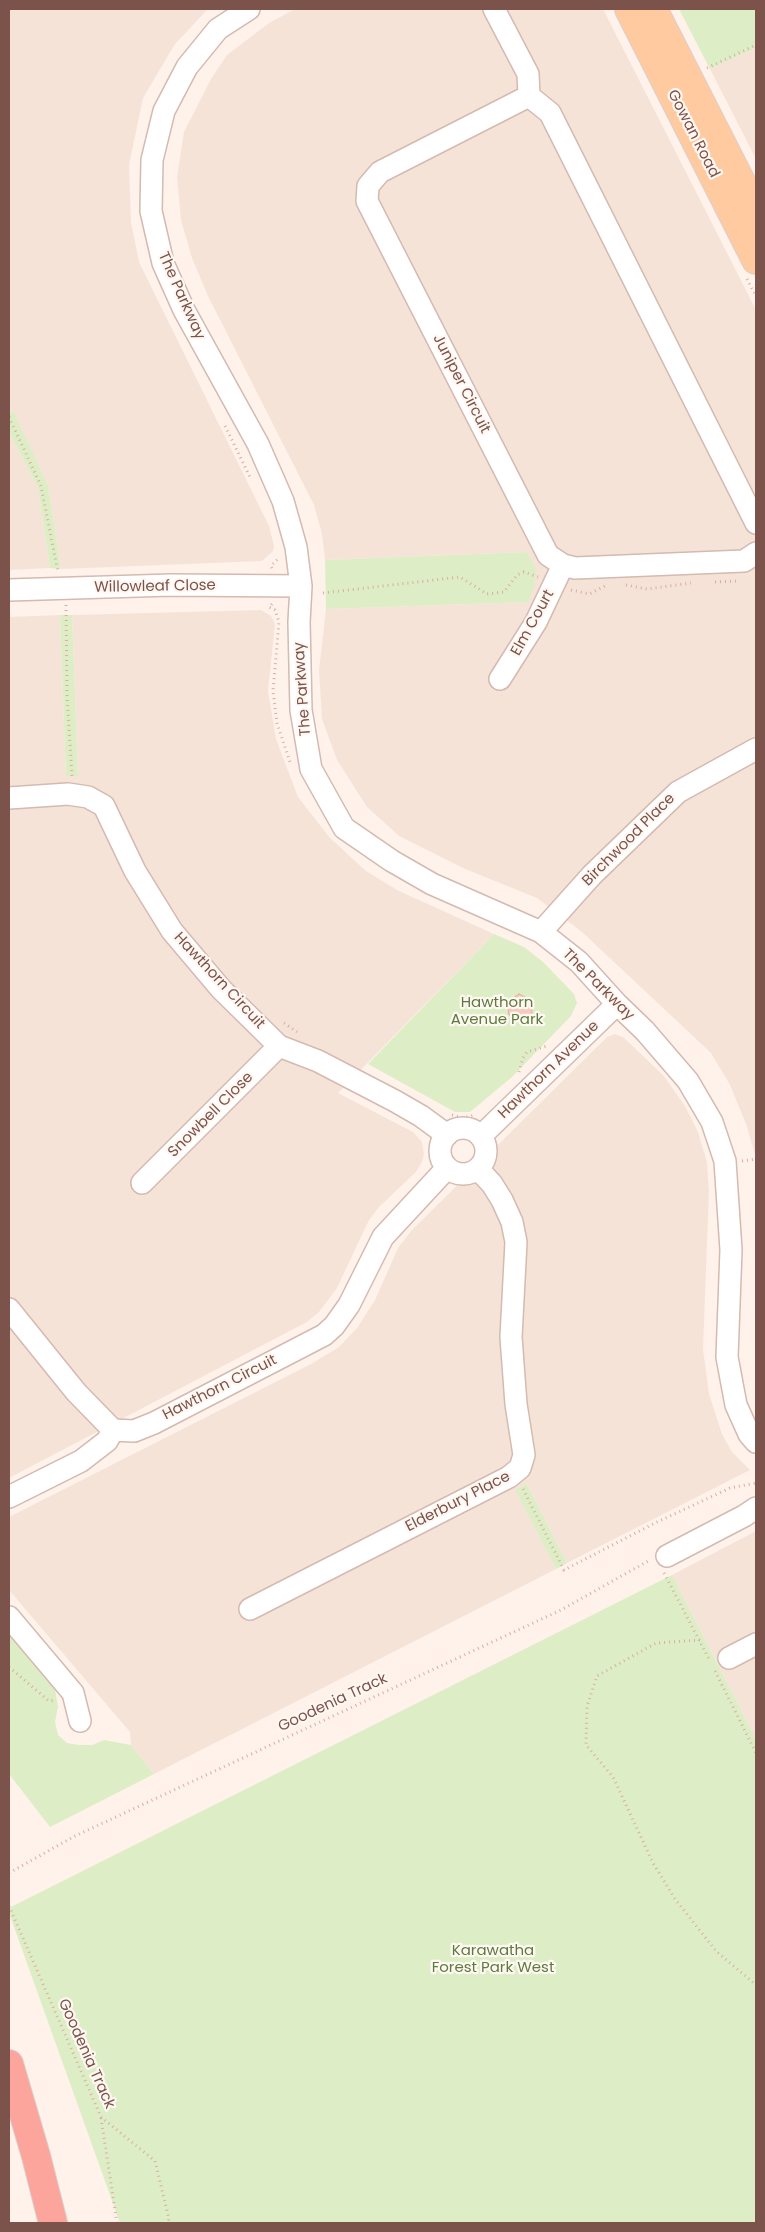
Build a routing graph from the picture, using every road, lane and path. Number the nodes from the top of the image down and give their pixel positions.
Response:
1 (249, 9) edge
2 (494, 9) edge
3 (638, 11) edge
4 (756, 45) edge
5 (707, 68) dead end
6 (529, 96) junction
7 (756, 211) edge
8 (756, 260) edge
9 (9, 418) edge
10 (224, 424) dead end
11 (255, 486) dead end
12 (756, 523) edge
13 (281, 550) dead end
14 (756, 553) edge
15 (562, 565) junction
16 (274, 586) junction
17 (301, 586) junction
18 (62, 589) junction
19 (9, 590) edge
20 (500, 679) dead end
21 (756, 749) edge
22 (290, 764) dead end
23 (72, 781) dead end
24 (9, 798) edge
25 (541, 932) junction
26 (617, 1004) junction
27 (278, 1018) dead end
28 (304, 1037) dead end
29 (552, 1044) dead end
30 (279, 1046) junction
31 (516, 1078) dead end
32 (483, 1109) dead end
33 (448, 1125) junction
34 (481, 1136) junction
35 (447, 1168) junction
36 (478, 1169) junction
37 (142, 1183) dead end
38 (9, 1309) edge
39 (113, 1430) junction
40 (756, 1442) edge
41 (514, 1473) junction
42 (756, 1483) edge
43 (9, 1497) edge
44 (756, 1508) edge
45 (662, 1557) junction
46 (250, 1609) dead end
47 (9, 1617) edge
48 (700, 1640) junction
49 (756, 1644) edge
50 (729, 1658) dead end
51 (9, 1667) edge
52 (73, 1693) junction
53 (80, 1720) dead end
54 (756, 1753) edge
55 (9, 1873) edge
56 (9, 1906) edge
57 (756, 1986) edge
58 (9, 2064) edge
59 (101, 2117) junction
60 (53, 2223) edge
61 (117, 2223) edge
62 (168, 2223) edge

1 - 17 street, The Parkway
2 - 6 street
3 - 7 main road, Gowan Road
3 - 8 main road, Gowan Road
4 - 5 path
6 - 12 street
6 - 15 street, Juniper Circuit
9 - 18 path
10 - 11 path
13 - 16 path
14 - 15 street
15 - 20 street, Elm Court
16 - 17 street, Willowleaf Close
16 - 18 street, Willowleaf Close
16 - 22 path
17 - 25 street, The Parkway
18 - 19 street, Willowleaf Close
18 - 23 path
21 - 25 street, Birchwood Place
24 - 30 street, Hawthorn Circuit
25 - 26 street, The Parkway
26 - 34 street, Hawthorn Avenue
26 - 40 street, The Parkway
27 - 28 path
29 - 31 path
30 - 33 street, Hawthorn Circuit
30 - 37 street, Snowbell Close
32 - 33 path
33 - 34 street
33 - 35 street
34 - 36 street
35 - 36 street
35 - 39 street, Hawthorn Circuit
36 - 41 street, Elderbury Place
38 - 39 street
39 - 43 street
41 - 42 path
41 - 46 street, Elderbury Place
44 - 45 street
45 - 48 path
45 - 55 path, Goodenia Track
47 - 52 street
48 - 54 path
48 - 57 path
49 - 50 street
51 - 52 path
52 - 53 street
56 - 59 path, Goodenia Track
58 - 60 highway
59 - 61 path
59 - 62 path, Goodenia Track

